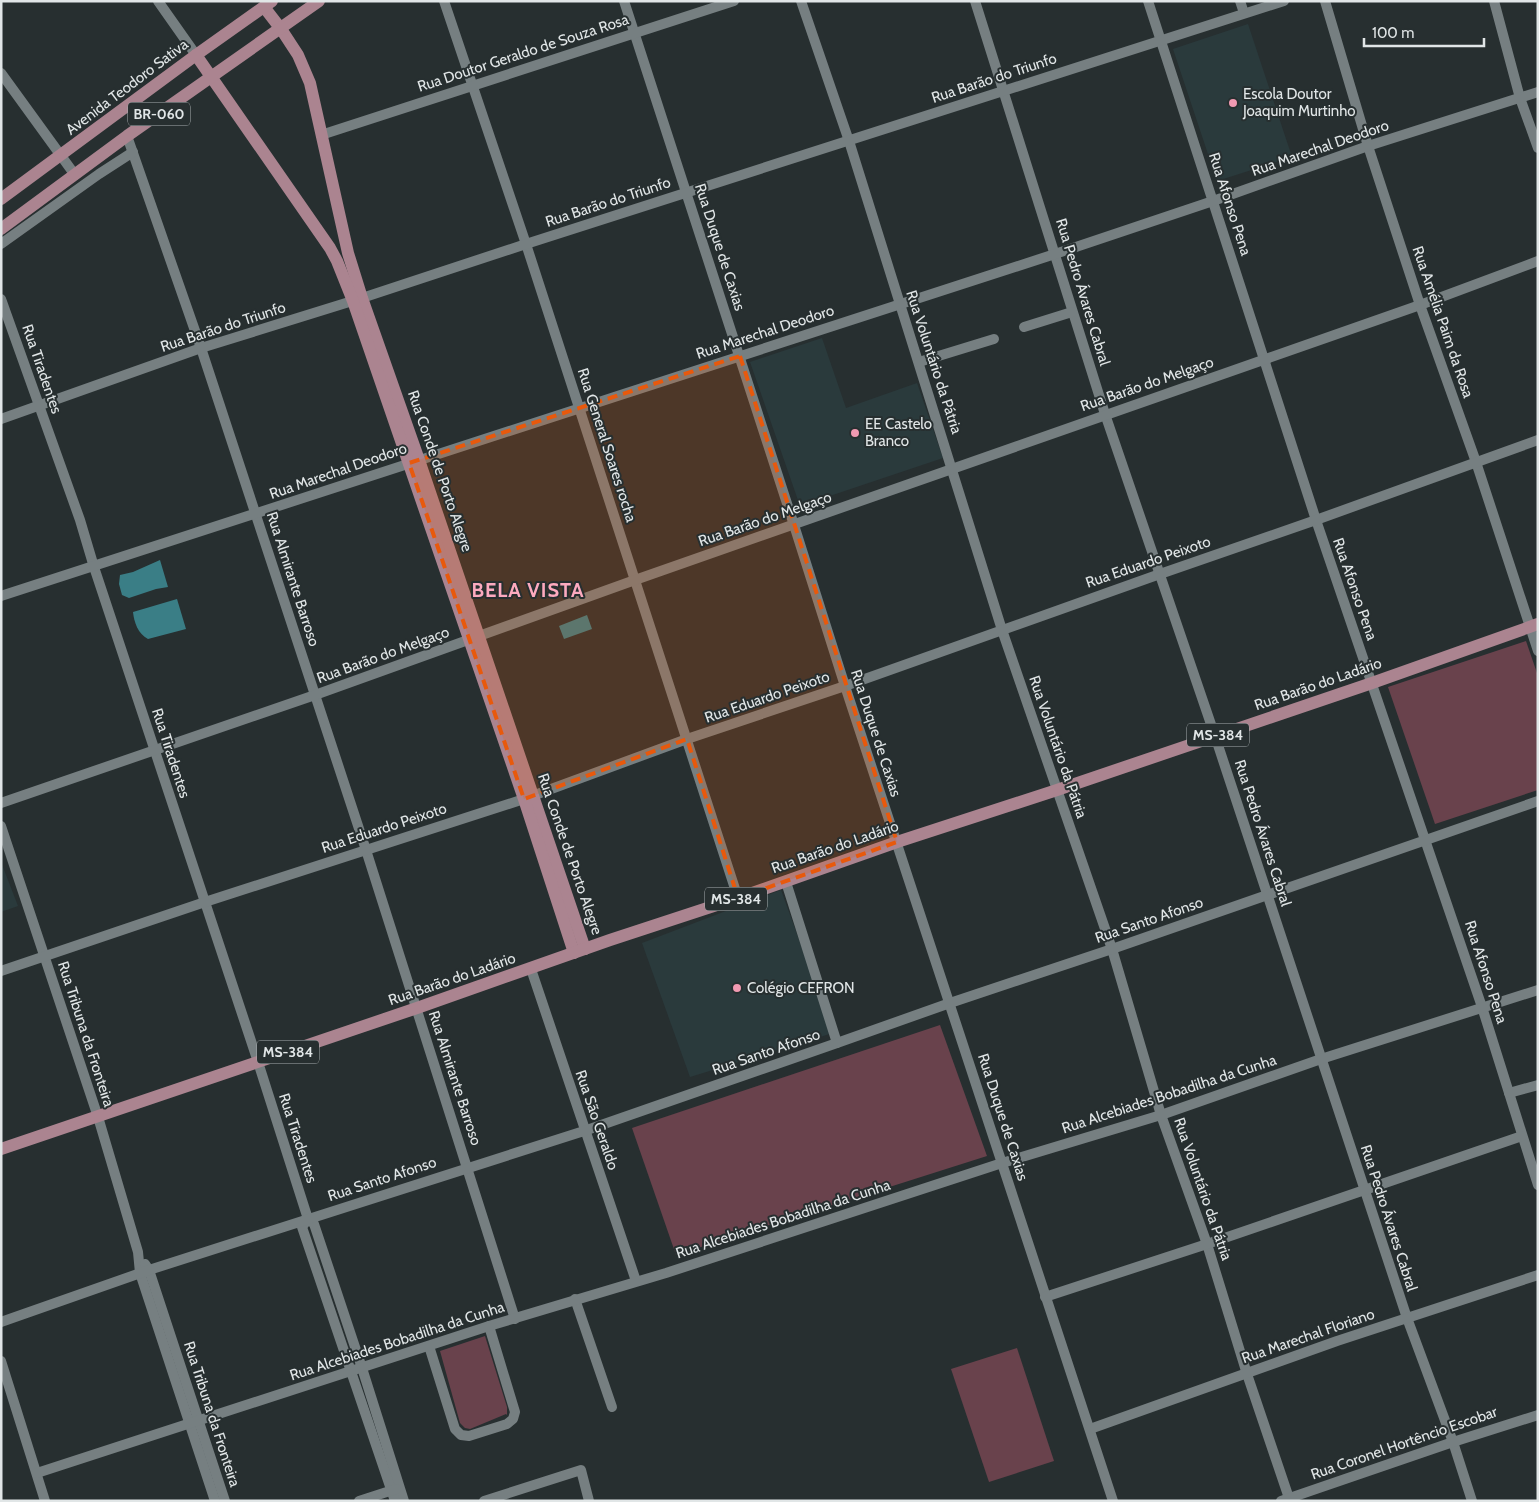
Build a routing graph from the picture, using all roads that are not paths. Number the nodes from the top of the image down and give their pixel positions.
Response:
1 (158, 1) edge
2 (319, 1) edge
3 (444, 1) edge
4 (624, 1) edge
5 (734, 1) edge
6 (801, 1) edge
7 (976, 1) edge
8 (1148, 1) edge
9 (1240, 1) edge
10 (1284, 1) edge
11 (1325, 1) edge
12 (1494, 1) edge
13 (265, 3) edge
14 (1244, 13) junction
15 (282, 29) junction
16 (634, 33) junction
17 (1160, 41) junction
18 (196, 55) junction
19 (1, 72) edge
20 (212, 76) junction
21 (472, 86) junction
22 (1004, 91) junction
23 (1538, 92) edge
24 (1520, 98) junction
25 (321, 135) junction
26 (127, 136) junction
27 (849, 141) junction
28 (1368, 146) junction
29 (1538, 148) edge
30 (134, 152) junction
31 (60, 156) junction
32 (75, 175) junction
33 (687, 193) junction
34 (1, 199) edge
35 (1213, 202) junction
36 (1, 229) edge
37 (1, 244) edge
38 (526, 244) junction
39 (1055, 254) junction
40 (1538, 261) edge
41 (1, 299) edge
42 (358, 300) junction
43 (899, 304) junction
44 (1420, 305) junction
45 (1072, 312) junction
46 (1024, 328) dead end
47 (994, 339) dead end
48 (201, 348) junction
49 (740, 356) junction
50 (1263, 360) junction
51 (919, 362) junction
52 (39, 406) junction
53 (580, 408) junction
54 (1105, 414) junction
55 (1, 419) edge
56 (1538, 440) edge
57 (414, 462) junction
58 (1476, 462) junction
59 (952, 469) junction
60 (256, 515) junction
61 (1316, 520) junction
62 (794, 525) junction
63 (94, 567) junction
64 (1160, 574) junction
65 (635, 580) junction
66 (1, 596) edge
67 (1534, 625) edge
68 (1002, 630) junction
69 (474, 638) junction
70 (1538, 651) edge
71 (1372, 683) junction
72 (845, 686) junction
73 (315, 695) junction
74 (1215, 736) junction
75 (687, 739) junction
76 (154, 750) junction
77 (1057, 790) junction
78 (529, 797) junction
79 (1538, 801) edge
80 (1, 803) edge
81 (1, 826) edge
82 (1425, 840) junction
83 (897, 842) junction
84 (366, 850) junction
85 (786, 882) junction
86 (1268, 895) junction
87 (738, 898) junction
88 (205, 902) junction
89 (1112, 949) junction
90 (580, 951) junction
91 (44, 957) junction
92 (531, 969) junction
93 (1, 971) edge
94 (1538, 990) edge
95 (950, 1003) junction
96 (1482, 1007) junction
97 (417, 1008) junction
98 (837, 1043) junction
99 (1320, 1059) junction
100 (258, 1062) junction
101 (1538, 1085) edge
102 (1509, 1093) junction
103 (1161, 1115) junction
104 (98, 1117) junction
105 (584, 1131) junction
106 (1522, 1136) junction
107 (1, 1149) edge
108 (1002, 1163) junction
109 (468, 1167) junction
110 (1538, 1185) edge
111 (1365, 1188) junction
112 (308, 1218) junction
113 (1206, 1244) junction
114 (145, 1271) junction
115 (1538, 1275) edge
116 (636, 1281) junction
117 (1046, 1296) junction
118 (575, 1299) junction
119 (1407, 1318) junction
120 (515, 1319) junction
121 (1, 1322) edge
122 (489, 1326) junction
123 (429, 1346) junction
124 (1, 1362) edge
125 (362, 1368) junction
126 (352, 1371) junction
127 (1247, 1374) junction
128 (612, 1407) dead end
129 (1538, 1415) edge
130 (194, 1421) junction
131 (1090, 1429) junction
132 (1452, 1442) junction
133 (37, 1473) junction
134 (395, 1489) junction
135 (491, 1500) edge
136 (1287, 1500) edge
137 (45, 1501) edge
138 (214, 1501) edge
139 (225, 1501) edge
140 (359, 1501) edge
141 (395, 1501) edge
142 (404, 1501) edge
143 (589, 1501) edge
144 (1113, 1501) edge
145 (1472, 1501) edge

1 - 18 street
2 - 15 main road, BR-060
3 - 21 street, Rua General Soares rocha
4 - 16 street, Rua Duque de Caxias
5 - 16 street, Rua Doutor Geraldo de Souza Rosa
6 - 27 street, Rua Voluntário da Pátria
7 - 22 street, Rua Pedro Ávares Cabral
8 - 17 street, Rua Afonso Pena
9 - 14 street
10 - 14 street, Rua Barão do Triunfo
11 - 28 street, Rua Amélia Paim da Rosa
12 - 24 street
13 - 15 main road, Rua Conde de Porto Alegre
13 - 18 main road, Avenida Teodoro Sativa / BR-060
14 - 17 street, Rua Barão do Triunfo
15 - 20 main road, BR-060
15 - 25 main road, Rua Conde de Porto Alegre
16 - 21 street, Rua Doutor Geraldo de Souza Rosa
16 - 33 street, Rua Duque de Caxias
17 - 22 street, Rua Barão do Triunfo
17 - 35 street, Rua Afonso Pena
18 - 20 main road, Rua Conde de Porto Alegre
18 - 31 main road, Avenida Teodoro Sativa / BR-060
19 - 31 street
20 - 26 main road, BR-060
20 - 42 main road, Rua Conde de Porto Alegre
21 - 25 street, Rua Doutor Geraldo de Souza Rosa
21 - 38 street, Rua General Soares rocha
22 - 27 street, Rua Barão do Triunfo
22 - 39 street, Rua Pedro Ávares Cabral
23 - 24 street, Rua Marechal Deodoro
24 - 28 street, Rua Marechal Deodoro
24 - 29 street
25 - 42 main road, Rua Conde de Porto Alegre
26 - 30 street, Rua Almirante Barroso
26 - 32 main road, BR-060
27 - 33 street, Rua Barão do Triunfo
27 - 43 street, Rua Voluntário da Pátria
28 - 35 street, Rua Marechal Deodoro
28 - 44 street, Rua Amélia Paim da Rosa
30 - 37 street
30 - 48 street, Rua Almirante Barroso
31 - 32 street
31 - 34 main road, Avenida Teodoro Sativa / BR-060
32 - 36 main road, BR-060
33 - 38 street, Rua Barão do Triunfo
33 - 49 street, Rua Duque de Caxias
35 - 39 street, Rua Marechal Deodoro
35 - 50 street, Rua Afonso Pena
38 - 42 street, Rua Barão do Triunfo
38 - 53 street, Rua General Soares rocha
39 - 43 street, Rua Marechal Deodoro
39 - 45 street, Rua Pedro Ávares Cabral
40 - 44 street, Rua Barão do Melgaço
41 - 52 street, Rua Tiradentes
42 - 48 street, Rua Barão do Triunfo
42 - 57 main road, Rua Conde de Porto Alegre
43 - 49 street, Rua Marechal Deodoro
43 - 51 street, Rua Voluntário da Pátria
44 - 50 street, Rua Barão do Melgaço
44 - 58 street, Rua Amélia Paim da Rosa
45 - 46 street
45 - 54 street, Rua Pedro Ávares Cabral
47 - 51 street
48 - 52 street, Rua Barão do Triunfo
48 - 60 street, Rua Almirante Barroso
49 - 53 street, Rua Marechal Deodoro
49 - 62 street, Rua Duque de Caxias
50 - 54 street, Rua Barão do Melgaço
50 - 61 street, Rua Afonso Pena
51 - 59 street, Rua Voluntário da Pátria
52 - 55 street, Rua Barão do Triunfo
52 - 63 street, Rua Tiradentes
53 - 57 street, Rua Marechal Deodoro
53 - 65 street, Rua General Soares rocha
54 - 59 street, Rua Barão do Melgaço
54 - 64 street, Rua Pedro Ávares Cabral
56 - 58 street, Rua Eduardo Peixoto
57 - 60 street, Rua Marechal Deodoro
57 - 69 main road, Rua Conde de Porto Alegre
58 - 61 street, Rua Eduardo Peixoto
58 - 67 street, Rua Amélia Paim da Rosa
59 - 62 street, Rua Barão do Melgaço
59 - 68 street, Rua Voluntário da Pátria
60 - 63 street, Rua Marechal Deodoro
60 - 73 street, Rua Almirante Barroso
61 - 64 street, Rua Eduardo Peixoto
61 - 71 street, Rua Afonso Pena
62 - 65 street, Rua Barão do Melgaço
62 - 72 street, Rua Duque de Caxias
63 - 66 street, Rua Marechal Deodoro
63 - 76 street, Rua Tiradentes
64 - 68 street, Rua Eduardo Peixoto
64 - 74 street, Rua Pedro Ávares Cabral
65 - 69 street, Rua Barão do Melgaço
65 - 75 street, Rua General Soares rocha
67 - 70 street, Rua Amélia Paim da Rosa
67 - 71 main road, Rua Barão do Ladário / MS-384
68 - 72 street, Rua Eduardo Peixoto
68 - 77 street, Rua Voluntário da Pátria
69 - 73 street, Rua Barão do Melgaço
69 - 78 main road, Rua Conde de Porto Alegre
71 - 74 main road, Rua Barão do Ladário / MS-384
71 - 82 street, Rua Afonso Pena
72 - 75 street, Rua Eduardo Peixoto
72 - 83 street, Rua Duque de Caxias
73 - 76 street, Rua Barão do Melgaço
73 - 84 street, Rua Almirante Barroso
74 - 77 main road, Rua Barão do Ladário / MS-384
74 - 86 street, Rua Pedro Ávares Cabral
75 - 78 street, Rua Eduardo Peixoto
75 - 87 street, Rua General Soares rocha
76 - 80 street, Rua Barão do Melgaço
76 - 88 street, Rua Tiradentes
77 - 83 main road, Rua Barão do Ladário / MS-384
77 - 89 street, Rua Voluntário da Pátria
78 - 84 street, Rua Eduardo Peixoto
78 - 90 main road, Rua Conde de Porto Alegre
79 - 82 street, Rua Santo Afonso
81 - 91 street, Rua Tribuna da Fronteira
82 - 86 street, Rua Santo Afonso
82 - 96 street, Rua Afonso Pena
83 - 85 main road, Rua Barão do Ladário / MS-384
83 - 95 street, Rua Duque de Caxias
84 - 88 street, Rua Eduardo Peixoto
84 - 97 street, Rua Almirante Barroso
85 - 87 main road, Rua Barão do Ladário / MS-384
85 - 98 street
86 - 89 street, Rua Santo Afonso
86 - 99 street, Rua Pedro Ávares Cabral
87 - 90 main road, Rua Barão do Ladário / MS-384
88 - 91 street, Rua Eduardo Peixoto
88 - 100 street, Rua Tiradentes
89 - 95 street, Rua Santo Afonso
89 - 103 street, Rua Voluntário da Pátria
90 - 92 main road, Rua Barão do Ladário / MS-384
91 - 93 street, Rua Eduardo Peixoto
91 - 104 street, Rua Tribuna da Fronteira
92 - 97 main road, Rua Barão do Ladário / MS-384
92 - 105 street, Rua São Geraldo
94 - 96 street, Rua Alcebiades Bobadilha da Cunha
95 - 98 street, Rua Santo Afonso
95 - 108 street, Rua Duque de Caxias
96 - 99 street, Rua Alcebiades Bobadilha da Cunha
96 - 102 street, Rua Afonso Pena
97 - 100 main road, Rua Barão do Ladário / MS-384
97 - 109 street, Rua Almirante Barroso
98 - 105 street, Rua Santo Afonso
99 - 103 street, Rua Alcebiades Bobadilha da Cunha
99 - 111 street, Rua Pedro Ávares Cabral
100 - 104 main road, Rua Barão do Ladário / MS-384
100 - 112 street, Rua Tiradentes
101 - 102 street
102 - 106 street, Rua Afonso Pena
103 - 108 street, Rua Alcebiades Bobadilha da Cunha
103 - 113 street, Rua Voluntário da Pátria
104 - 107 main road, Rua Barão do Ladário / MS-384
104 - 114 street, Rua Tribuna da Fronteira
105 - 109 street, Rua Santo Afonso
105 - 116 street, Rua São Geraldo
106 - 110 street, Rua Afonso Pena
106 - 111 street
108 - 116 street, Rua Alcebiades Bobadilha da Cunha
108 - 117 street, Rua Duque de Caxias
109 - 112 street, Rua Santo Afonso
109 - 120 street, Rua Almirante Barroso
111 - 113 street
111 - 119 street, Rua Pedro Ávares Cabral
112 - 114 street, Rua Santo Afonso
112 - 125 street, Rua Tiradentes
112 - 126 street, Rua Tiradentes
113 - 117 street
113 - 127 street, Rua Voluntário da Pátria
114 - 121 street, Rua Santo Afonso
114 - 130 street, Rua Tribuna da Fronteira
115 - 119 street, Rua Marechal Floriano
116 - 118 street, Rua Alcebiades Bobadilha da Cunha
117 - 131 street, Rua Duque de Caxias
118 - 120 street, Rua Alcebiades Bobadilha da Cunha
118 - 128 street
119 - 127 street, Rua Marechal Floriano
119 - 132 street, Rua Pedro Ávares Cabral
120 - 122 street, Rua Alcebiades Bobadilha da Cunha
122 - 123 street, Rua Alcebiades Bobadilha da Cunha
122 - 123 street
123 - 125 street, Rua Alcebiades Bobadilha da Cunha
124 - 133 street
125 - 126 street, Rua Alcebiades Bobadilha da Cunha
125 - 134 street, Rua Tiradentes
126 - 130 street, Rua Alcebiades Bobadilha da Cunha
126 - 134 street, Rua Tiradentes
127 - 131 street, Rua Marechal Floriano
127 - 136 street, Rua Voluntário da Pátria
129 - 132 street, Rua Coronel Hortêncio Escobar
130 - 133 street, Rua Alcebiades Bobadilha da Cunha
130 - 138 street, Rua Tribuna da Fronteira
130 - 139 street, Rua Tribuna da Fronteira
131 - 144 street, Rua Duque de Caxias
132 - 136 street, Rua Coronel Hortêncio Escobar
132 - 145 street, Rua Pedro Ávares Cabral
133 - 137 street
134 - 140 street
134 - 141 street, Rua Tiradentes
134 - 142 street, Rua Tiradentes
135 - 143 street

